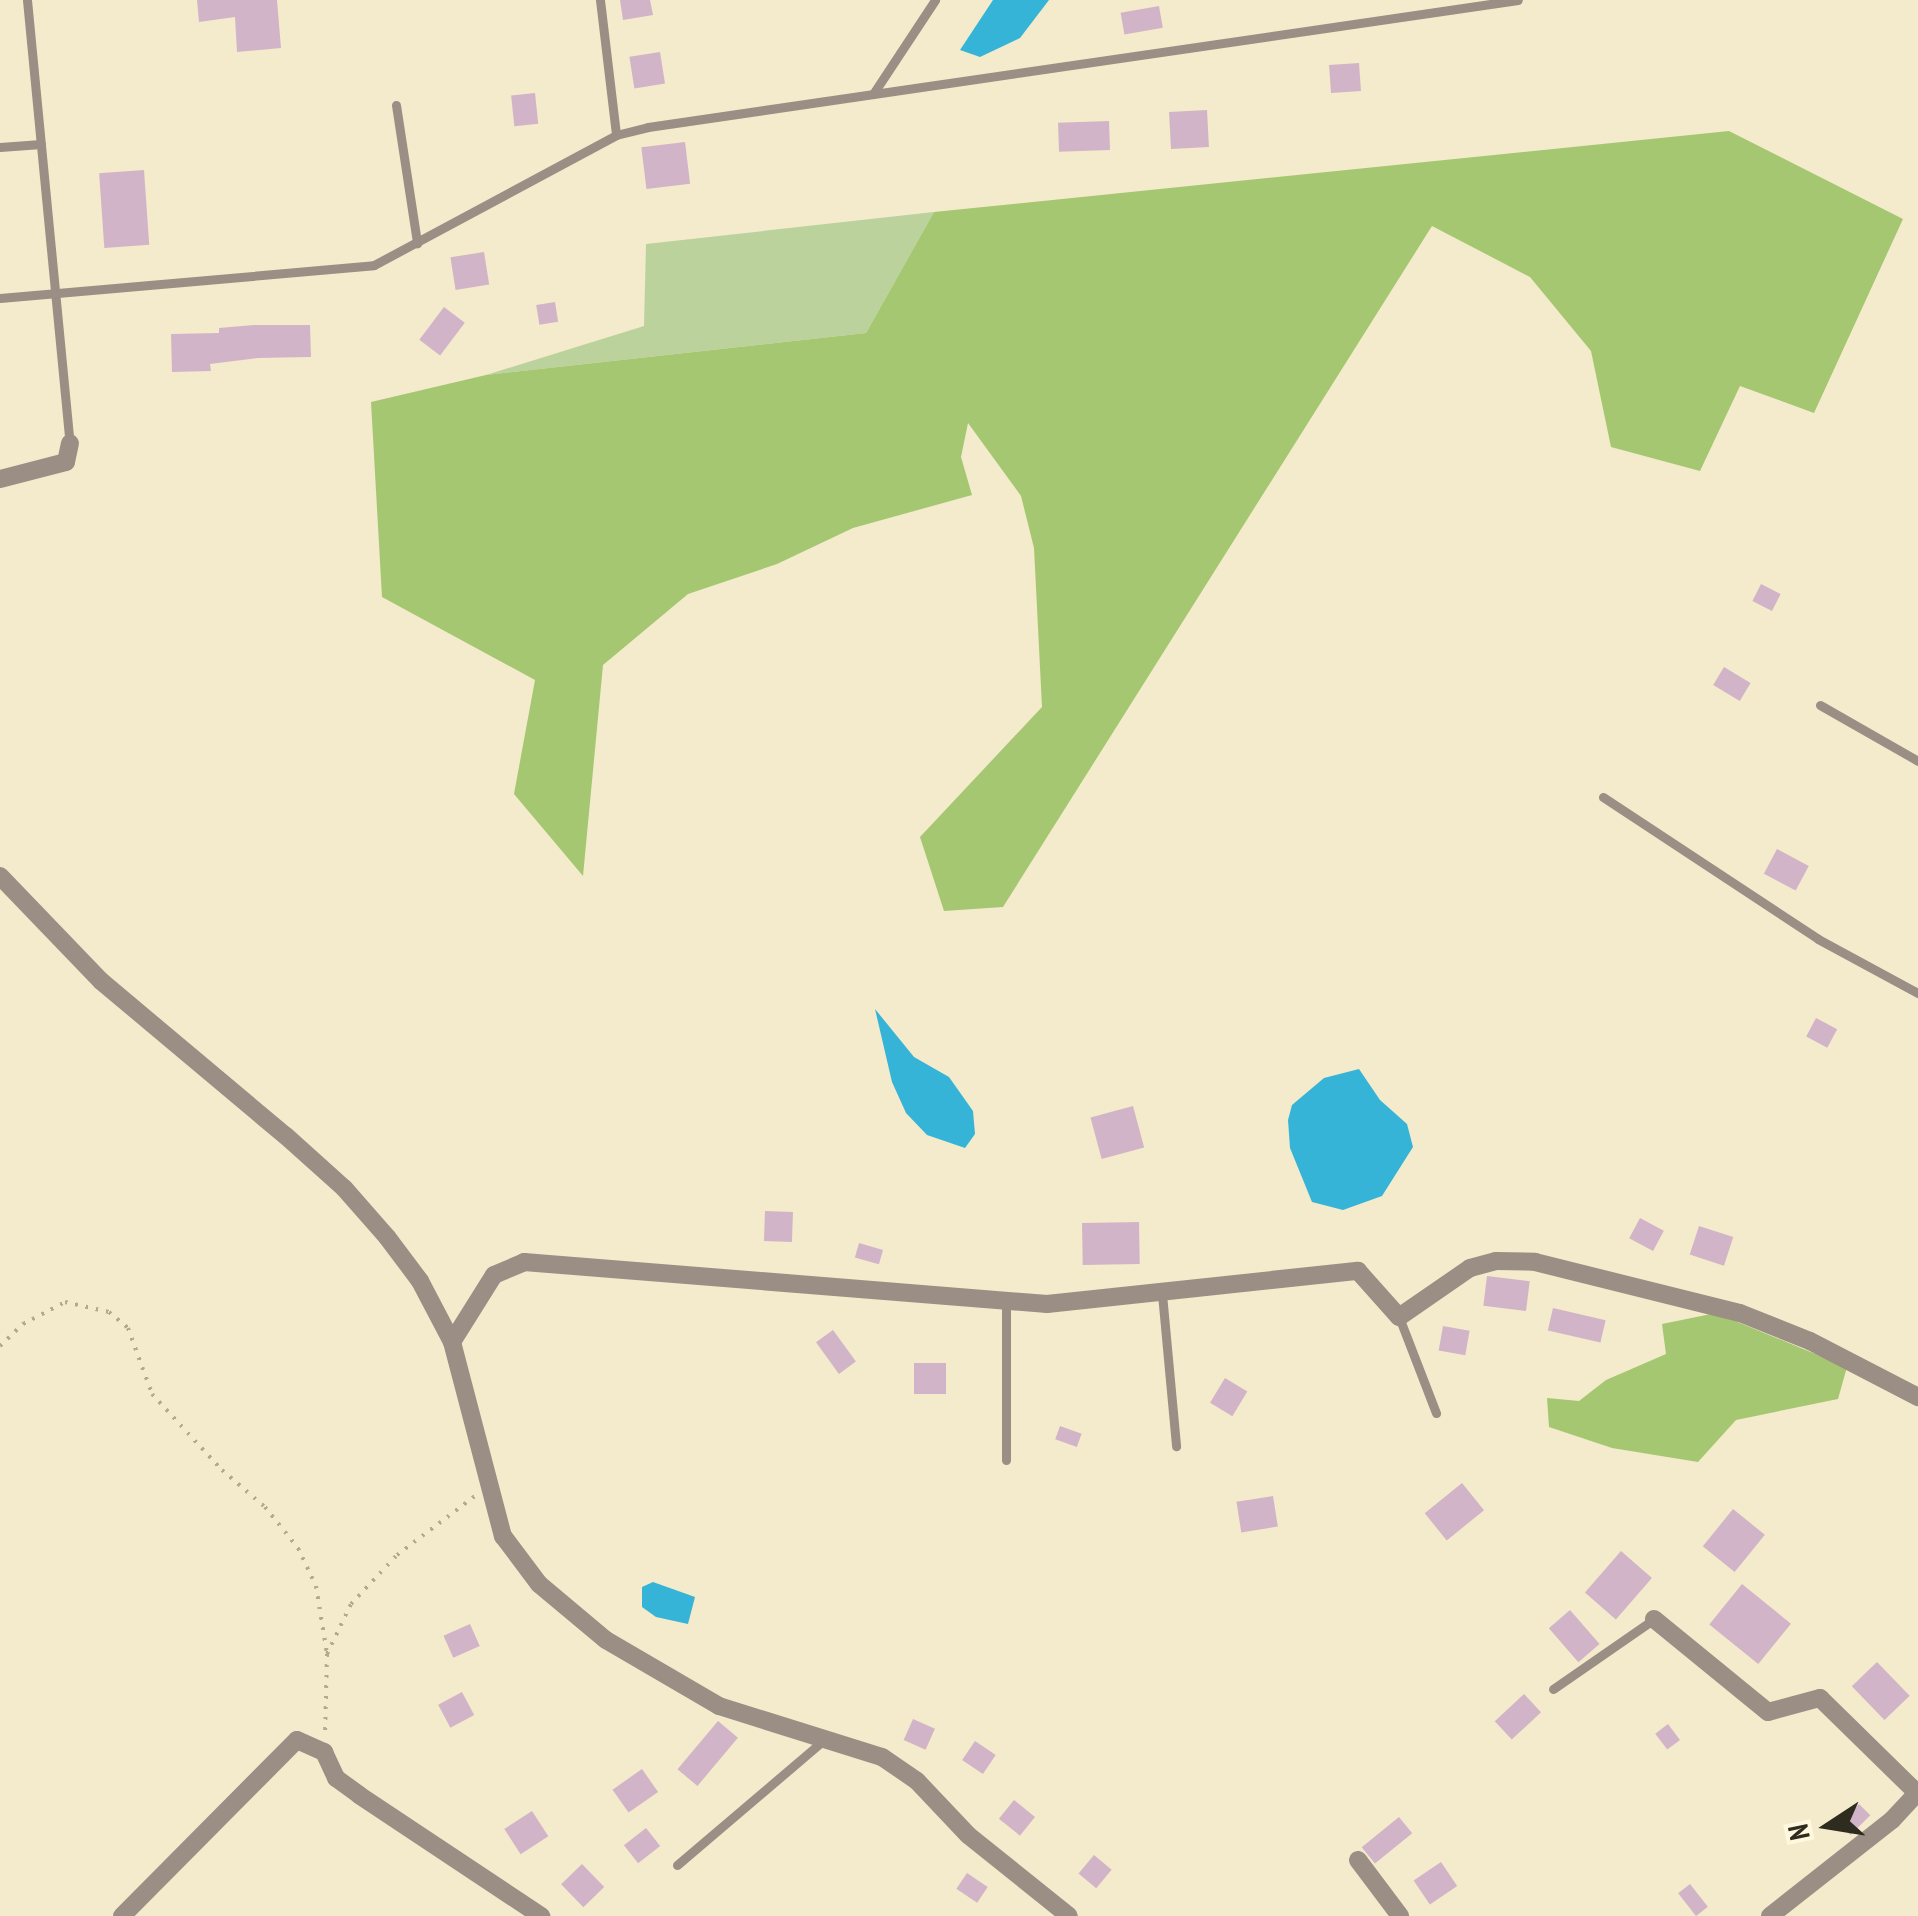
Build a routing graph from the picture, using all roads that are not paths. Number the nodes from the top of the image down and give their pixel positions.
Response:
1 (27, 0) edge
2 (600, 0) edge
3 (935, 0) edge
4 (1518, 0) edge
5 (873, 94) junction
6 (396, 105) dead end
7 (616, 136) junction
8 (41, 144) junction
9 (0, 148) edge
10 (417, 243) junction
11 (55, 292) junction
12 (0, 298) edge
13 (70, 443) joint
14 (0, 479) edge
15 (1820, 705) dead end
16 (1918, 761) edge
17 (1603, 797) dead end
18 (0, 876) edge
19 (1918, 993) edge
20 (1162, 1294) junction
21 (1006, 1300) junction
22 (1399, 1317) junction
23 (452, 1342) junction
24 (1918, 1397) edge
25 (1436, 1413) dead end
26 (1176, 1446) dead end
27 (1006, 1460) dead end
28 (1654, 1619) joint
29 (1553, 1689) dead end
30 (825, 1739) junction
31 (1917, 1793) edge
32 (1358, 1860) dead end
33 (678, 1865) dead end
34 (122, 1916) edge
35 (542, 1916) edge
36 (1070, 1916) edge
37 (1400, 1916) edge
38 (1770, 1916) edge

1 - 8 lane
2 - 7 lane
3 - 5 lane
4 - 5 lane
5 - 7 lane
6 - 10 lane
7 - 10 lane
8 - 9 lane
8 - 11 lane
10 - 11 lane
11 - 12 lane
11 - 13 lane
13 - 14 street
15 - 16 lane
17 - 19 lane
18 - 23 street
20 - 21 street
20 - 22 street
20 - 26 lane
21 - 23 street
21 - 27 lane
22 - 24 street
22 - 25 lane
23 - 30 street
28 - 29 lane
28 - 31 street
30 - 33 lane
30 - 36 street
31 - 38 street
32 - 37 street
34 - 35 street

